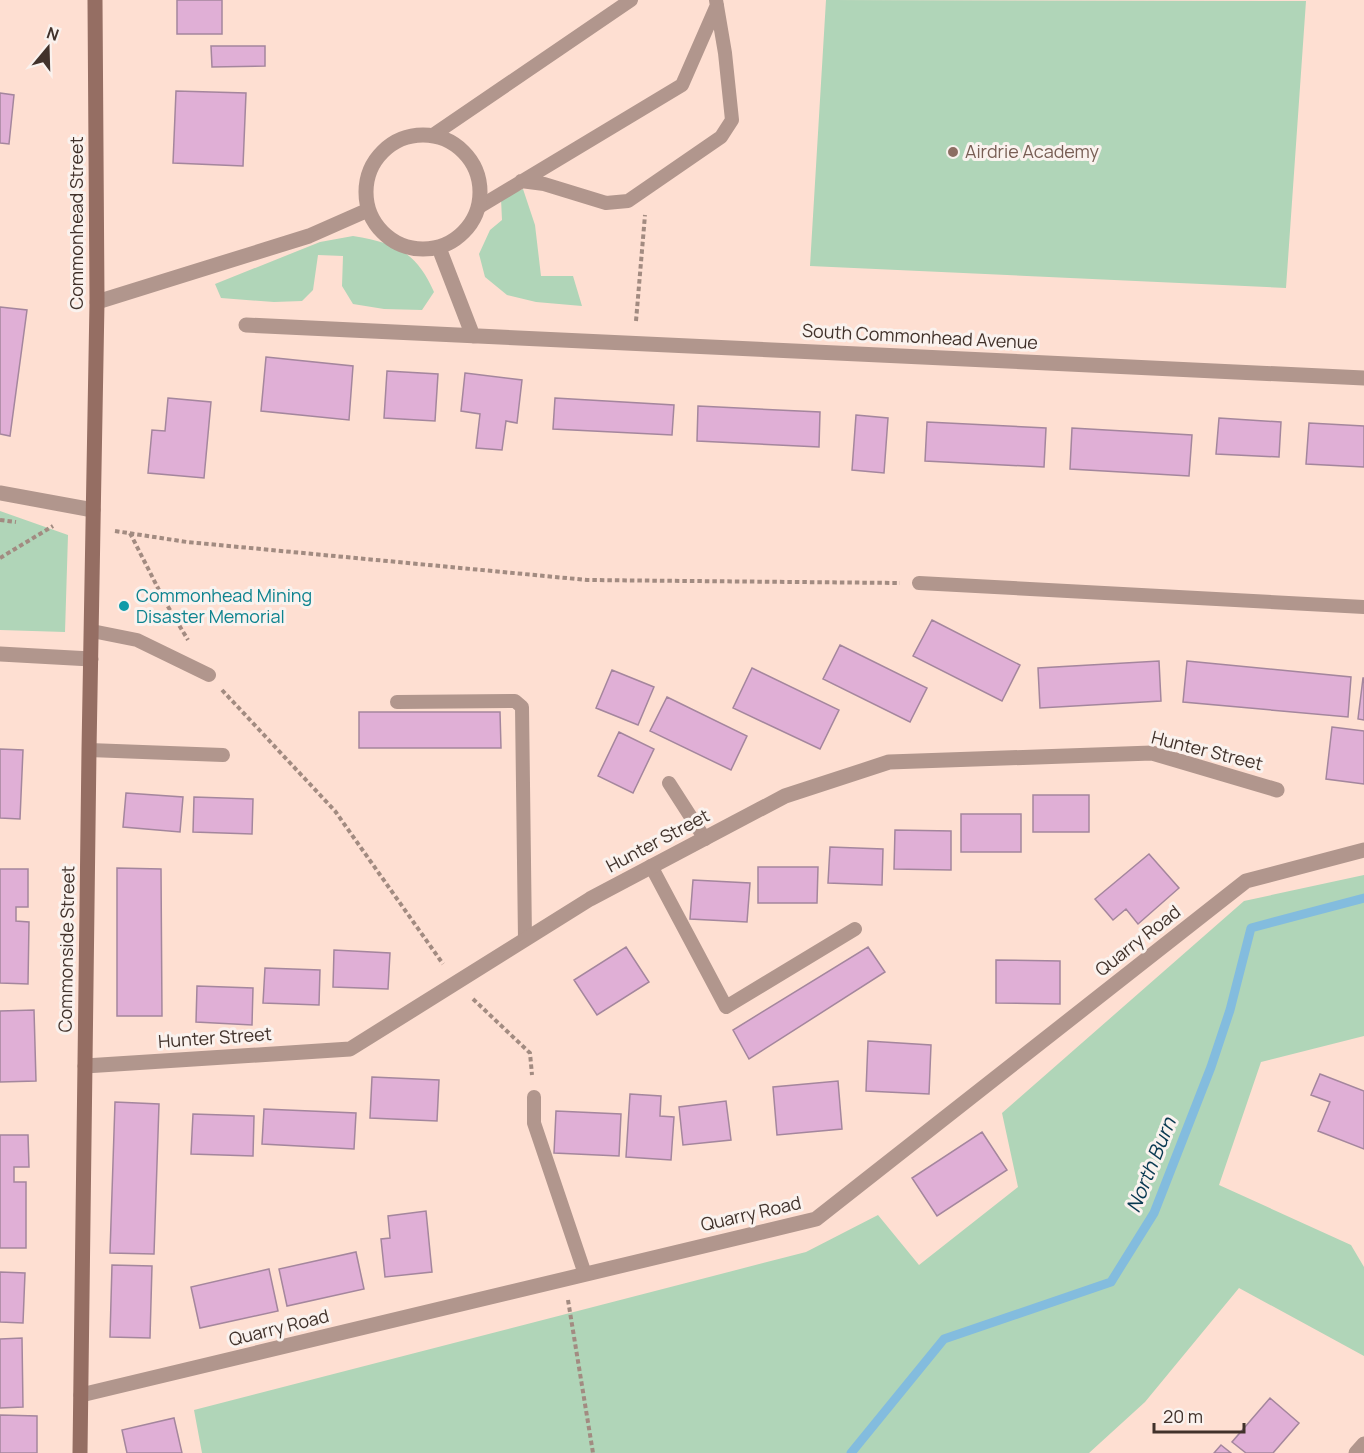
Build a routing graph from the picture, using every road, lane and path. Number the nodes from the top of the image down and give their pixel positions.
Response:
1 (95, 0) edge
2 (632, 0) edge
3 (716, 2) edge
4 (433, 135) junction
5 (521, 181) junction
6 (647, 187) junction
7 (479, 207) junction
8 (368, 210) junction
9 (439, 248) junction
10 (97, 302) junction
11 (636, 324) dead end
12 (246, 325) dead end
13 (473, 336) junction
14 (1364, 378) edge
15 (94, 446) joint
16 (0, 493) edge
17 (93, 510) junction
18 (55, 525) dead end
19 (93, 528) junction
20 (130, 533) junction
21 (0, 558) edge
22 (919, 583) joint
23 (1364, 607) edge
24 (92, 631) junction
25 (0, 654) edge
26 (92, 659) junction
27 (208, 675) junction
28 (398, 702) dead end
29 (89, 750) junction
30 (223, 755) dead end
31 (669, 783) dead end
32 (1277, 790) dead end
33 (705, 839) junction
34 (1364, 850) edge
35 (651, 866) junction
36 (855, 929) dead end
37 (525, 939) junction
38 (456, 983) junction
39 (85, 1066) junction
40 (534, 1097) joint
41 (585, 1274) junction
42 (564, 1279) junction
43 (81, 1395) junction
44 (1364, 1444) edge
45 (80, 1453) edge
46 (593, 1453) edge
47 (1356, 1453) edge

1 - 10 main road, Commonhead Street
2 - 4 lane
3 - 5 lane
3 - 6 lane
4 - 7 street
4 - 8 street
5 - 6 lane
5 - 7 lane
6 - 11 path
7 - 9 street
8 - 9 street
8 - 10 street
9 - 13 street
10 - 15 main road, Commonhead Street
12 - 13 street, South Commonhead Avenue
13 - 14 street, South Commonhead Avenue
15 - 17 main road, Commonside Street
16 - 17 street
17 - 19 main road, Commonside Street
18 - 21 path
19 - 20 path
19 - 24 main road, Commonside Street
20 - 22 path
20 - 27 path
22 - 23 lane
24 - 26 main road, Commonside Street
24 - 27 lane
25 - 26 street
26 - 29 main road, Commonside Street
27 - 38 path
28 - 37 lane
29 - 30 lane
29 - 39 main road, Commonside Street
31 - 33 lane
32 - 33 street, Hunter Street
33 - 35 street, Hunter Street
34 - 41 street, Quarry Road
35 - 36 lane
35 - 37 street, Hunter Street
37 - 38 street, Hunter Street
38 - 39 street, Hunter Street
38 - 40 path
39 - 43 main road, Commonside Street
40 - 41 lane
41 - 42 street, Quarry Road
42 - 43 street, Quarry Road
42 - 46 path
43 - 45 main road, Commonside Street
44 - 47 street

